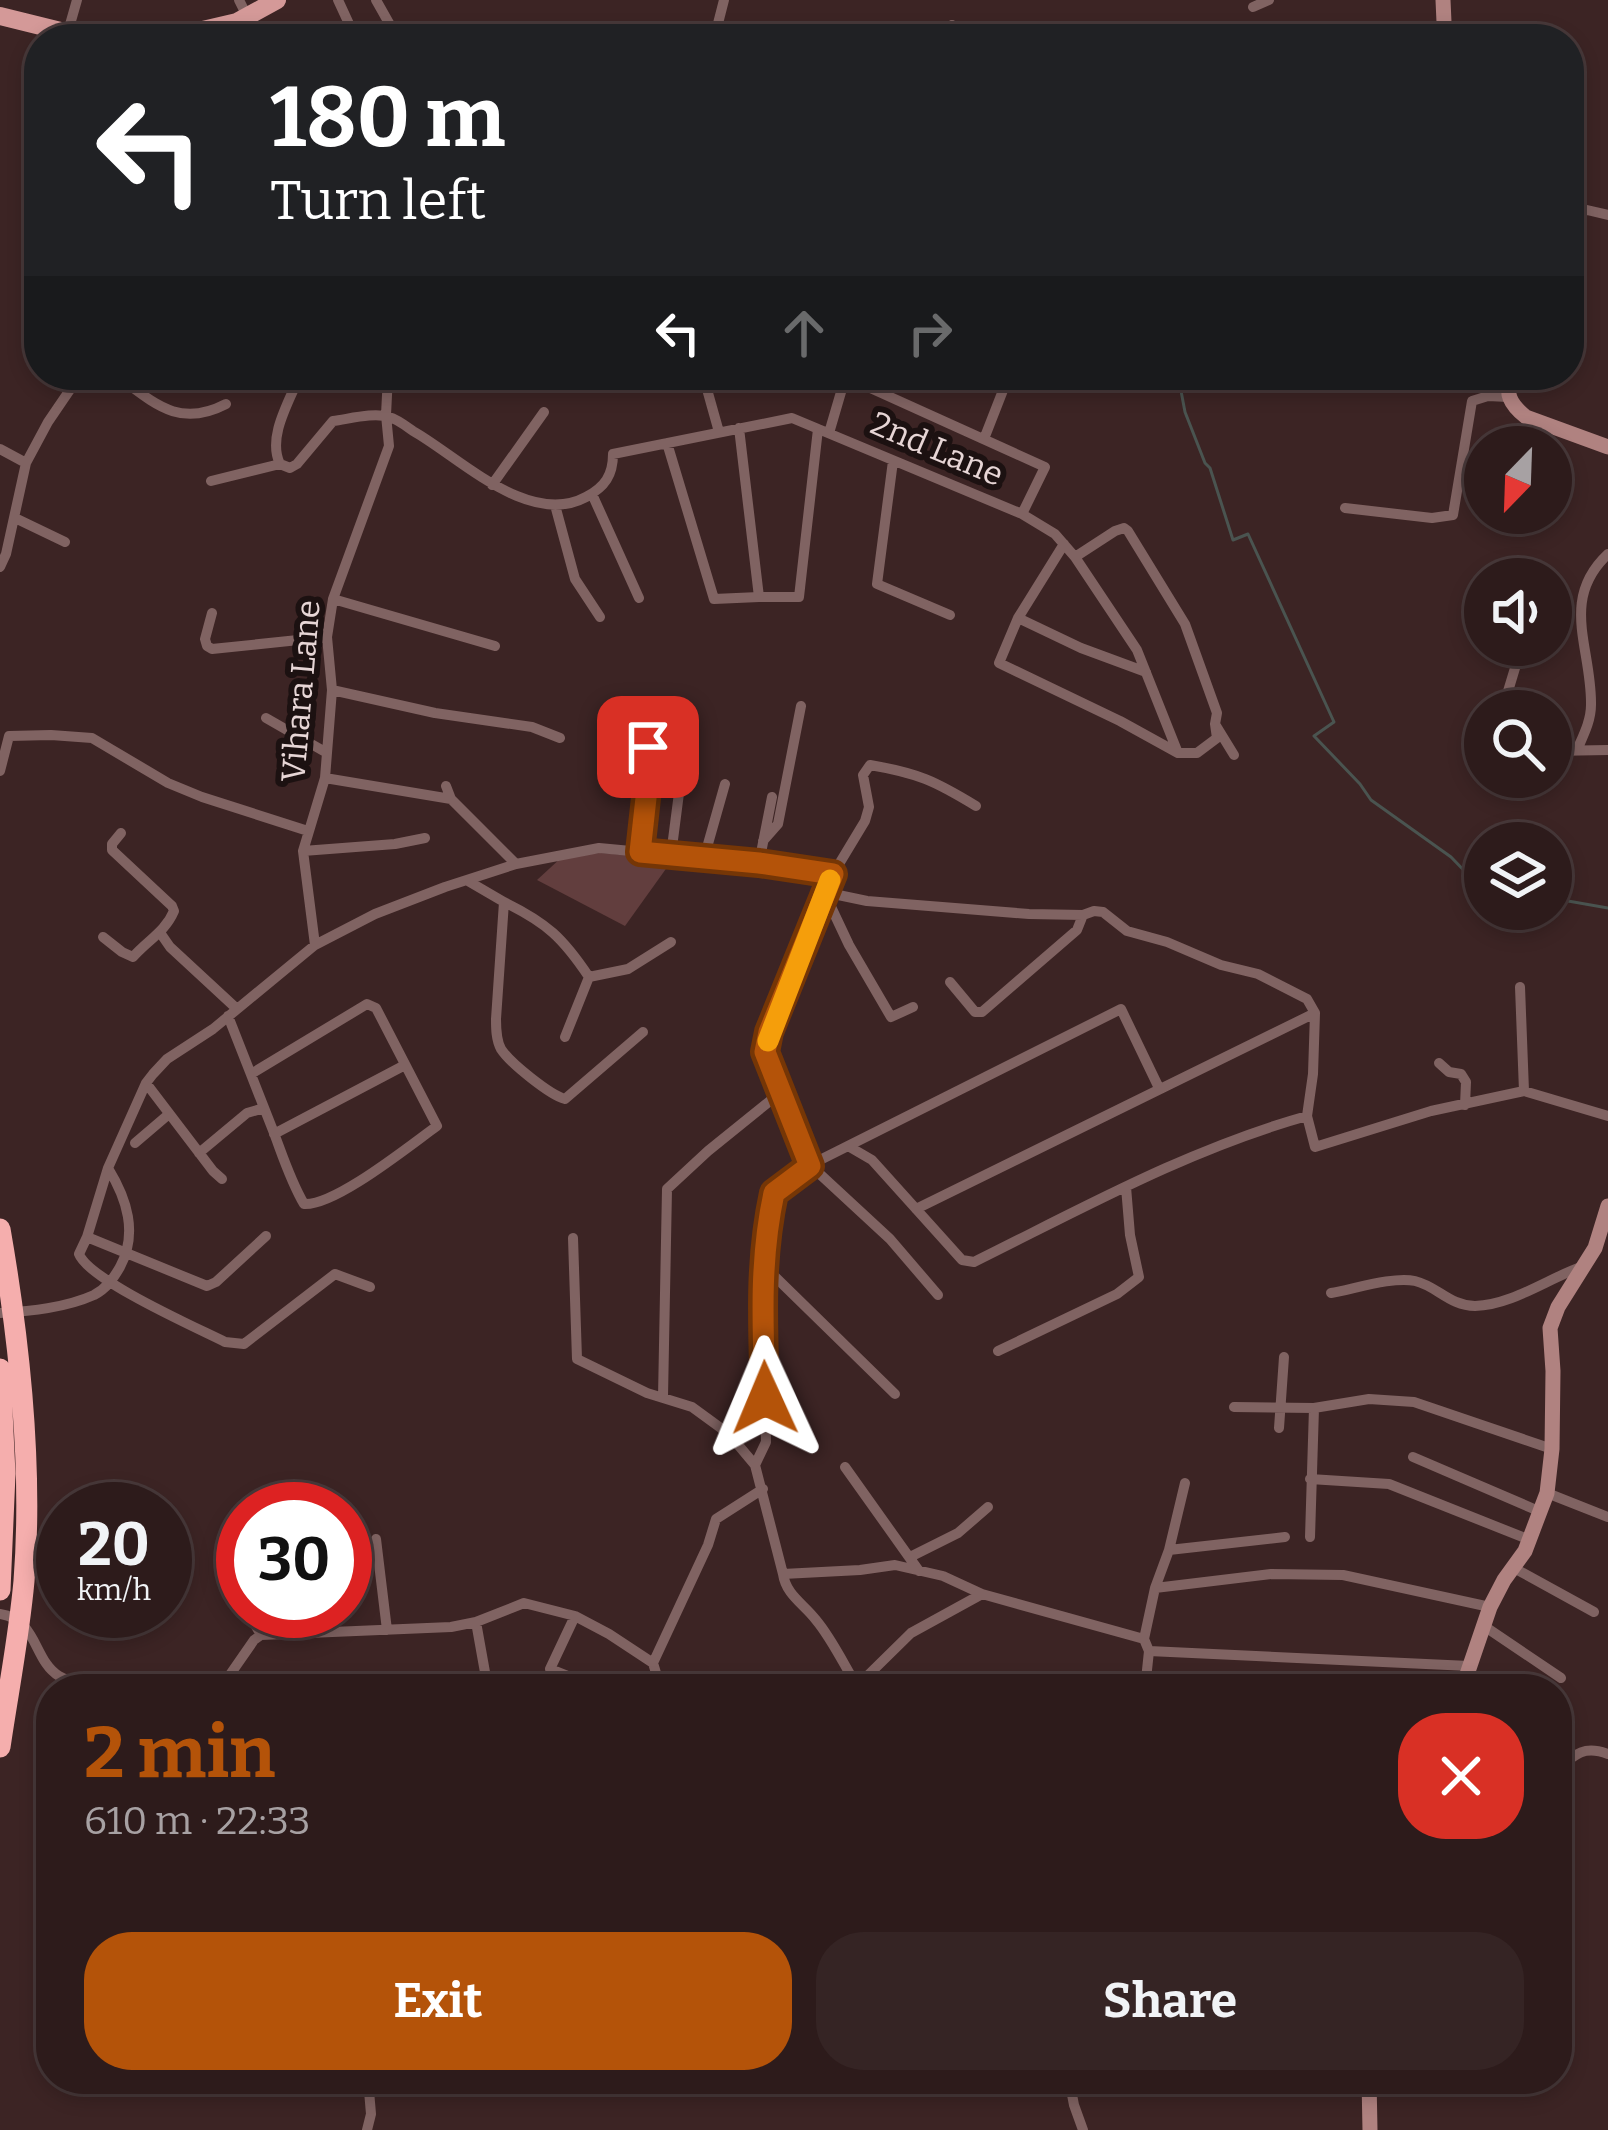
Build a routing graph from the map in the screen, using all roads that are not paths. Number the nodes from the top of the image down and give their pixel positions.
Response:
1 (277, 0) edge
2 (1268, 0) edge
3 (1253, 8) dead end
4 (0, 16) edge
5 (242, 20) edge
6 (30, 24) edge
7 (70, 390) edge
8 (136, 390) edge
9 (294, 390) edge
10 (387, 390) edge
11 (707, 390) edge
12 (840, 390) edge
13 (877, 390) edge
14 (1004, 390) edge
15 (1507, 390) edge
16 (1508, 397) junction
17 (226, 404) dead end
18 (544, 412) dead end
19 (386, 415) junction
20 (739, 428) junction
21 (823, 431) junction
22 (719, 432) junction
23 (984, 439) junction
24 (667, 442) junction
25 (1608, 447) edge
26 (0, 449) edge
27 (893, 461) junction
28 (26, 463) junction
29 (280, 464) junction
30 (212, 481) dead end
31 (492, 485) junction
32 (592, 494) junction
33 (555, 505) junction
34 (1345, 508) dead end
35 (1022, 514) junction
36 (15, 518) junction
37 (64, 542) dead end
38 (1064, 544) junction
39 (1608, 554) edge
40 (1076, 557) junction
41 (0, 567) edge
42 (759, 597) junction
43 (639, 598) dead end
44 (333, 599) junction
45 (212, 614) dead end
46 (950, 615) dead end
47 (600, 617) dead end
48 (1018, 618) junction
49 (327, 637) junction
50 (495, 646) dead end
51 (1146, 672) junction
52 (332, 690) junction
53 (801, 706) dead end
54 (648, 715) dead end
55 (266, 718) dead end
56 (1215, 724) junction
57 (4, 735) edge
58 (560, 738) dead end
59 (1572, 750) edge
60 (1577, 750) junction
61 (1608, 750) edge
62 (327, 753) junction
63 (1178, 753) junction
64 (1234, 755) dead end
65 (0, 771) edge
66 (325, 778) junction
67 (725, 784) dead end
68 (679, 793) dead end
69 (772, 797) dead end
70 (976, 806) dead end
71 (308, 831) junction
72 (121, 833) dead end
73 (425, 838) dead end
74 (763, 841) junction
75 (303, 851) junction
76 (640, 852) junction
77 (671, 855) junction
78 (704, 858) junction
79 (759, 863) junction
80 (515, 864) junction
81 (833, 874) junction
82 (468, 880) junction
83 (824, 892) junction
84 (504, 902) junction
85 (1083, 915) junction
86 (161, 934) junction
87 (103, 937) dead end
88 (670, 942) dead end
89 (315, 945) junction
90 (590, 977) junction
91 (950, 982) dead end
92 (1520, 987) dead end
93 (913, 1007) dead end
94 (233, 1012) junction
95 (1315, 1013) junction
96 (643, 1032) dead end
97 (565, 1037) dead end
98 (1439, 1063) dead end
99 (405, 1065) junction
100 (251, 1074) junction
101 (146, 1083) junction
102 (1159, 1088) junction
103 (1524, 1090) junction
104 (781, 1092) junction
105 (1465, 1105) junction
106 (264, 1108) junction
107 (169, 1114) junction
108 (1608, 1115) edge
109 (1307, 1116) junction
110 (274, 1134) junction
111 (135, 1143) dead end
112 (848, 1146) junction
113 (199, 1153) junction
114 (810, 1166) junction
115 (108, 1168) junction
116 (222, 1179) dead end
117 (1126, 1187) junction
118 (1608, 1206) edge
119 (916, 1209) junction
120 (0, 1229) edge
121 (266, 1236) dead end
122 (87, 1237) junction
123 (573, 1238) dead end
124 (126, 1255) junction
125 (762, 1264) junction
126 (1584, 1266) junction
127 (111, 1283) junction
128 (370, 1288) dead end
129 (1331, 1293) dead end
130 (938, 1295) dead end
131 (0, 1312) edge
132 (998, 1351) dead end
133 (1284, 1357) dead end
134 (0, 1369) edge
135 (895, 1394) dead end
136 (663, 1397) junction
137 (1234, 1407) dead end
138 (1281, 1407) junction
139 (1314, 1408) junction
140 (1280, 1428) dead end
141 (1552, 1449) junction
142 (1413, 1457) dead end
143 (755, 1465) junction
144 (845, 1467) dead end
145 (1310, 1479) junction
146 (1185, 1483) dead end
147 (763, 1489) junction
148 (1547, 1493) junction
149 (988, 1508) dead end
150 (1541, 1512) junction
151 (1608, 1517) edge
152 (1285, 1537) dead end
153 (1310, 1537) dead end
154 (376, 1539) dead end
155 (1530, 1540) junction
156 (1169, 1550) junction
157 (910, 1557) junction
158 (1514, 1568) junction
159 (919, 1571) junction
160 (783, 1574) junction
161 (1155, 1588) junction
162 (0, 1590) edge
163 (982, 1594) junction
164 (1490, 1607) junction
165 (1594, 1612) dead end
166 (0, 1614) edge
167 (575, 1616) junction
168 (476, 1622) junction
169 (1484, 1626) junction
170 (387, 1630) junction
171 (372, 1631) edge
172 (257, 1638) edge
173 (1146, 1645) junction
174 (653, 1663) junction
175 (1469, 1666) junction
176 (54, 1674) edge
177 (230, 1674) edge
178 (485, 1674) edge
179 (562, 1674) edge
180 (656, 1674) edge
181 (847, 1674) edge
182 (869, 1674) edge
183 (1146, 1674) edge
184 (1468, 1674) edge
185 (1555, 1674) edge
186 (0, 1747) edge
187 (1608, 1754) edge
188 (1572, 1756) edge
189 (369, 2094) edge
190 (1072, 2094) edge
191 (1369, 2094) edge
192 (367, 2130) edge
193 (1083, 2130) edge
194 (1370, 2130) edge

1 - 5 main road
2 - 3 street
4 - 6 main road
7 - 28 street
8 - 17 street
9 - 29 street
10 - 19 street, Vihara Lane
11 - 22 street
12 - 21 street
13 - 23 street
14 - 23 street
15 - 16 street
16 - 25 street
16 - 34 street
18 - 31 street
19 - 29 street
19 - 31 street
19 - 44 street, Vihara Lane
20 - 21 street, 2nd Lane
20 - 22 street, 2nd Lane
20 - 42 street
21 - 27 street, 2nd Lane
21 - 42 street
22 - 24 street, 2nd Lane
23 - 35 street
24 - 32 street, 2nd Lane
24 - 42 street
26 - 28 street
27 - 35 street, 2nd Lane
27 - 46 street
28 - 36 street
29 - 30 street
31 - 33 street
32 - 33 street
32 - 43 street
33 - 47 street
35 - 38 street, 2nd Lane
36 - 37 street
36 - 41 street
38 - 40 street, 2nd Lane
38 - 48 street
39 - 60 street
40 - 51 street, 2nd Lane
40 - 56 street
44 - 49 street, Vihara Lane
44 - 50 street
45 - 49 street
48 - 51 street
48 - 63 street
49 - 52 street, Vihara Lane
51 - 63 street, 2nd Lane
52 - 58 street
52 - 62 street, Vihara Lane
53 - 74 street
54 - 76 street
55 - 62 street
56 - 63 street
56 - 64 street
57 - 65 street
57 - 71 street
59 - 60 street
60 - 61 street
62 - 66 street, Vihara Lane
66 - 71 street, Vihara Lane
66 - 80 street
67 - 78 street
68 - 77 street
69 - 74 street
70 - 81 street
71 - 75 street, Vihara Lane
72 - 86 street
73 - 75 street
74 - 79 street
75 - 89 street, Vihara Lane
76 - 77 street
76 - 80 street
77 - 78 street
78 - 79 street
79 - 81 street
80 - 82 street
81 - 83 street
82 - 84 street
82 - 89 street
83 - 85 street
83 - 93 street
83 - 104 street
84 - 90 street
84 - 96 street
85 - 91 street
85 - 95 street
86 - 87 street
86 - 94 street
88 - 90 street
89 - 94 street
90 - 97 street
92 - 103 street
94 - 100 street
94 - 101 street
95 - 102 street
95 - 109 street
98 - 105 street
99 - 100 street
99 - 110 street
99 - 110 street
100 - 106 street
101 - 107 street
101 - 115 street
102 - 112 street
102 - 119 street
103 - 105 street
103 - 108 street
104 - 114 street
104 - 136 street
105 - 109 street
106 - 110 street
106 - 113 street
107 - 111 street
107 - 113 street
109 - 117 street
112 - 114 street
112 - 119 street
113 - 116 street
114 - 125 street
114 - 130 street
115 - 122 street
115 - 124 street
117 - 119 street
117 - 132 street
118 - 126 street
120 - 186 highway
121 - 124 street
122 - 124 street
122 - 127 street
123 - 136 street
124 - 127 street
125 - 135 street
125 - 143 street
126 - 129 street
126 - 141 street
127 - 128 street
127 - 131 street
133 - 138 street
134 - 162 highway
136 - 143 street
137 - 138 street
138 - 139 street
138 - 140 street
139 - 141 street
139 - 145 street
141 - 148 street
142 - 150 street
143 - 147 street
144 - 157 street
145 - 153 street
145 - 155 street
146 - 156 street
147 - 160 street
147 - 174 street
148 - 150 street
148 - 151 street
149 - 157 street
150 - 155 street
152 - 156 street
154 - 170 street
155 - 158 street
156 - 161 street
157 - 159 street
158 - 164 street
158 - 165 street
159 - 160 street
159 - 163 street
160 - 181 street
161 - 164 street
161 - 173 street
163 - 173 street
163 - 182 street
164 - 169 street
166 - 176 street
167 - 168 street
167 - 174 street
167 - 179 street
168 - 170 street
168 - 178 street
169 - 175 street
169 - 185 street
170 - 171 street
172 - 177 street
173 - 175 street
173 - 183 street
174 - 180 street
175 - 184 street
187 - 188 street
189 - 192 street
190 - 193 street
191 - 194 street

